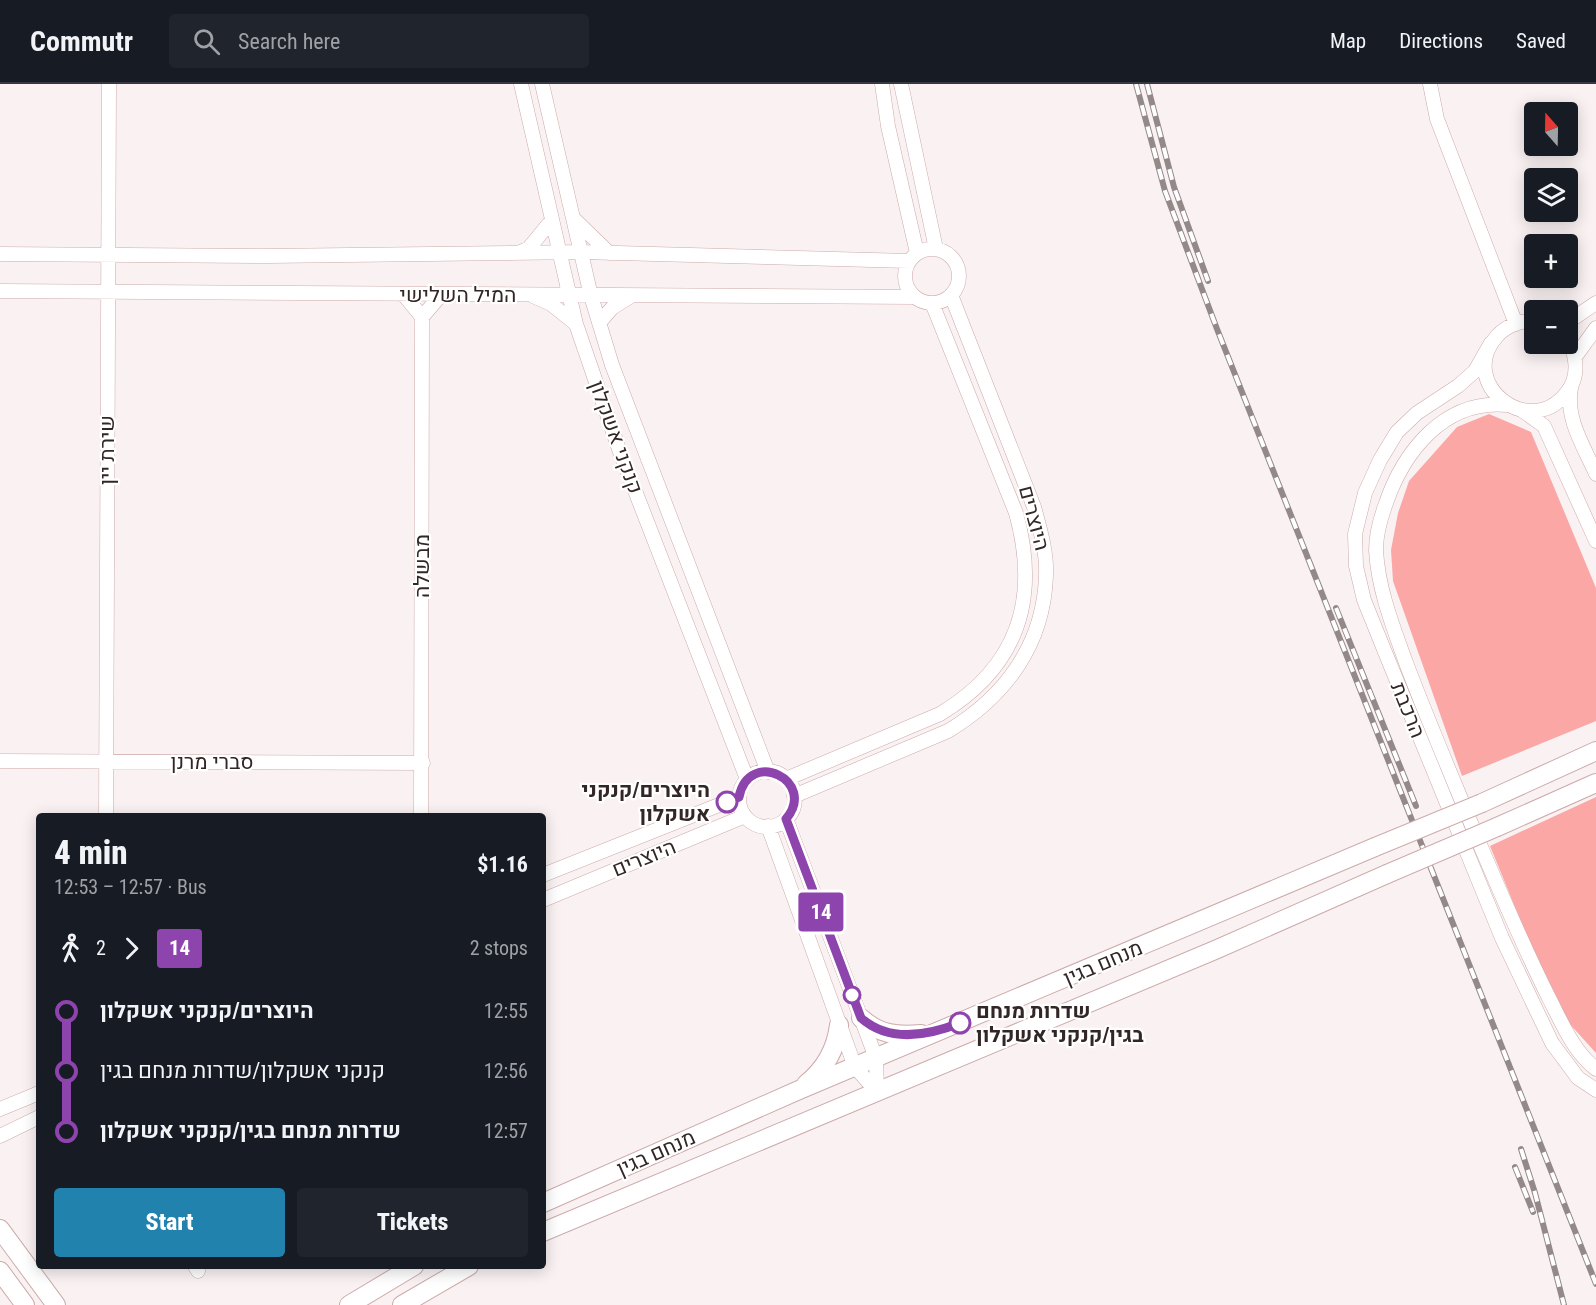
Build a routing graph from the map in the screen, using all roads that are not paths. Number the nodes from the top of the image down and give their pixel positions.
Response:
1 (109, 84) edge
2 (521, 84) edge
3 (542, 84) edge
4 (882, 84) edge
5 (901, 84) edge
6 (1430, 84) edge
7 (572, 216) junction
8 (552, 220) junction
9 (936, 249) junction
10 (581, 252) junction
11 (609, 253) junction
12 (0, 254) edge
13 (515, 254) junction
14 (560, 254) junction
15 (108, 255) junction
16 (913, 257) junction
17 (0, 291) edge
18 (108, 292) junction
19 (569, 293) junction
20 (528, 294) junction
21 (404, 295) junction
22 (441, 295) junction
23 (633, 295) junction
24 (951, 295) junction
25 (591, 296) junction
26 (915, 297) junction
27 (932, 303) junction
28 (1596, 303) edge
29 (1578, 315) edge
30 (422, 317) junction
31 (599, 323) junction
32 (1524, 323) edge
33 (576, 324) junction
34 (1516, 324) junction
35 (1596, 328) edge
36 (1491, 343) junction
37 (1574, 354) edge
38 (1575, 357) junction
39 (1572, 385) junction
40 (1507, 405) junction
41 (1521, 411) junction
42 (1596, 474) edge
43 (1596, 541) edge
44 (1595, 751) edge
45 (0, 761) edge
46 (106, 762) junction
47 (423, 763) junction
48 (768, 772) junction
49 (747, 779) junction
50 (786, 779) junction
51 (1596, 783) edge
52 (794, 796) junction
53 (739, 797) junction
54 (106, 813) edge
55 (422, 813) edge
56 (745, 816) junction
57 (786, 819) junction
58 (768, 826) junction
59 (546, 874) edge
60 (546, 899) edge
61 (861, 1018) junction
62 (839, 1025) junction
63 (946, 1028) junction
64 (876, 1058) junction
65 (855, 1067) junction
66 (1596, 1069) edge
67 (800, 1090) junction
68 (1596, 1090) edge
69 (877, 1092) junction
70 (36, 1094) edge
71 (0, 1109) edge
72 (36, 1118) edge
73 (0, 1136) edge
74 (546, 1202) edge
75 (0, 1229) edge
76 (546, 1231) edge
77 (409, 1269) edge
78 (464, 1269) edge
79 (0, 1271) edge
80 (25, 1305) edge
81 (56, 1305) edge
82 (349, 1305) edge
83 (402, 1305) edge

1 - 15 street, שירת יין
2 - 8 street, קנקני אשקלון
3 - 7 street, קנקני אשקלון
4 - 16 street
5 - 9 street
6 - 34 street
7 - 10 street, קנקני אשקלון
7 - 11 street
8 - 13 street
8 - 14 street, קנקני אשקלון
9 - 16 street
9 - 24 street
10 - 11 street, המיל השלישי
10 - 14 street, המיל השלישי
10 - 25 street, קנקני אשקלון
11 - 16 street, המיל השלישי
12 - 15 street, המיל השלישי
13 - 14 street, המיל השלישי
13 - 15 street, המיל השלישי
14 - 19 street, קנקני אשקלון
15 - 18 street, שירת יין
16 - 26 street
17 - 18 street, המיל השלישי
18 - 21 street, המיל השלישי
18 - 46 street, שירת יין
19 - 20 street, המיל השלישי
19 - 25 street, המיל השלישי
19 - 33 street, קנקני אשקלון
20 - 22 street, המיל השלישי
20 - 33 street
21 - 22 street, המיל השלישי
21 - 30 street
22 - 30 street
23 - 25 street, המיל השלישי
23 - 26 street, המיל השלישי
23 - 31 street
24 - 27 street
24 - 52 street, היוצרים
25 - 31 street, קנקני אשקלון
26 - 27 street
27 - 50 street, היוצרים
28 - 29 street
30 - 47 street, מבשלה
31 - 48 street, קנקני אשקלון
32 - 34 street
33 - 49 street, קנקני אשקלון
34 - 36 street
35 - 38 street
36 - 40 street
36 - 68 street, הרכבת
37 - 38 street
38 - 39 street
39 - 41 street
39 - 42 street
40 - 41 street
40 - 66 street, הרכבת
41 - 43 street
44 - 63 main road, מנחם בגין, bridge
45 - 46 street, סברי מרנן
46 - 47 street, סברי מרנן
46 - 54 street, שירת יין
47 - 55 street, מבשלה
48 - 49 street
48 - 50 street
49 - 53 street
50 - 52 street
51 - 69 main road, מנחם בגין, bridge
52 - 57 street
53 - 56 street
53 - 59 street, היוצרים
56 - 58 street
56 - 60 street, היוצרים
57 - 58 street
57 - 61 street
58 - 62 street
61 - 63 main road
61 - 64 street
62 - 65 street
62 - 67 main road
63 - 64 main road, מנחם בגין
64 - 65 main road, מנחם בגין
64 - 69 street
65 - 67 main road, מנחם בגין
65 - 69 street
67 - 74 main road, מנחם בגין
69 - 76 main road, מנחם בגין
70 - 71 street
72 - 73 street
75 - 81 main road
77 - 82 main road
78 - 83 main road
79 - 80 main road

